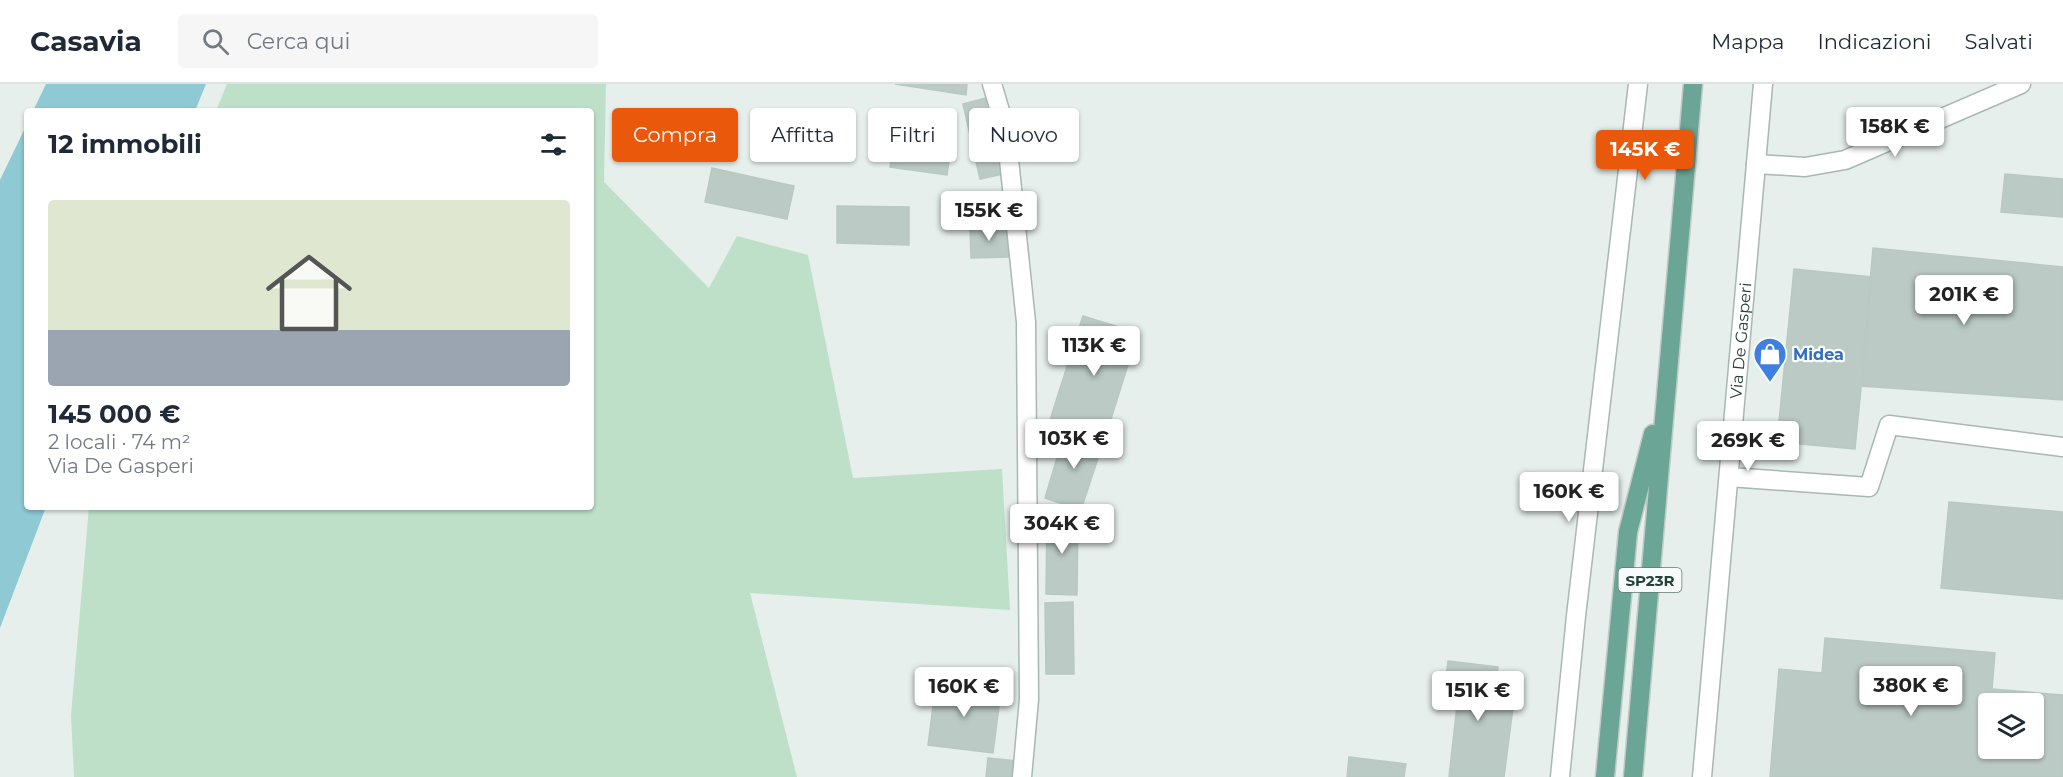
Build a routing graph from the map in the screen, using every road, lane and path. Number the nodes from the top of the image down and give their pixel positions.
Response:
1 (992, 84) edge
2 (1638, 84) edge
3 (1693, 84) edge
4 (1763, 84) edge
5 (2021, 84) edge
6 (1756, 164) junction
7 (1666, 383) junction
8 (2063, 447) edge
9 (1729, 477) junction
10 (1022, 777) edge
11 (1560, 777) edge
12 (1605, 777) edge
13 (1633, 777) edge
14 (1702, 777) edge

1 - 10 street
2 - 11 street
3 - 7 main road, SP23R
4 - 6 street, Via De Gasperi
5 - 6 street
6 - 9 street, Via De Gasperi
7 - 12 main road
7 - 13 main road, SP23R
8 - 9 street
9 - 14 street, Via De Gasperi

